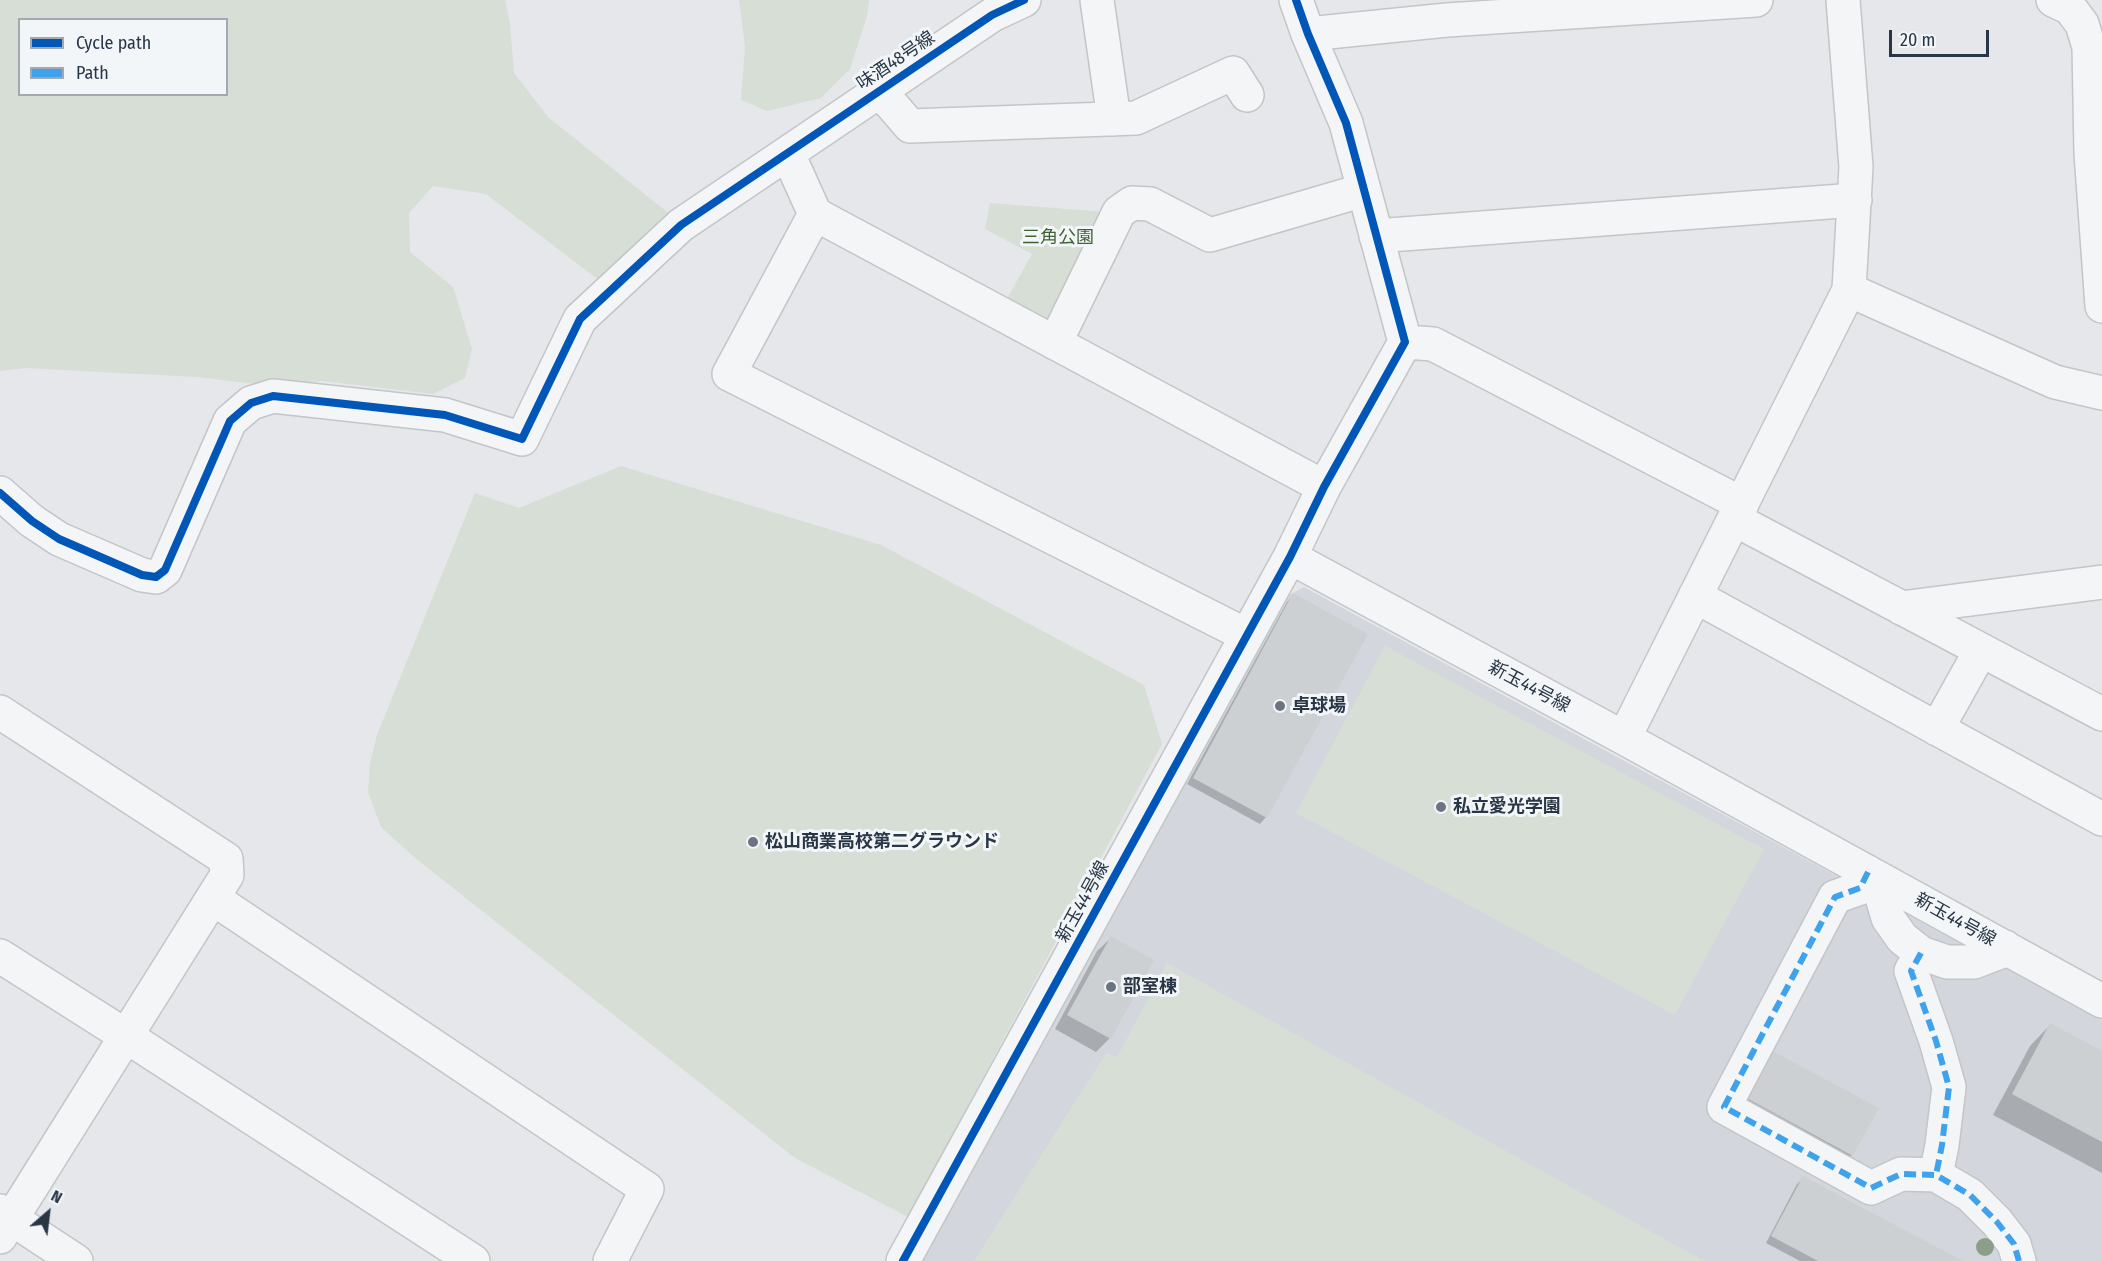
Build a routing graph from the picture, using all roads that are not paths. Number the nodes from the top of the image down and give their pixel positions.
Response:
1 (1024, 0) edge
2 (1097, 0) edge
3 (1296, 0) edge
4 (1756, 0) edge
5 (1843, 0) edge
6 (2053, 0) edge
7 (1308, 34) junction
8 (879, 90) junction
9 (1247, 95) dead end
10 (1114, 119) junction
11 (788, 154) junction
12 (1364, 190) junction
13 (1855, 200) junction
14 (815, 214) junction
15 (1376, 236) junction
16 (1849, 290) junction
17 (2102, 306) edge
18 (1405, 342) junction
19 (1054, 343) junction
20 (2102, 393) edge
21 (1324, 487) junction
22 (0, 493) edge
23 (1738, 511) junction
24 (1290, 557) junction
25 (2102, 582) edge
26 (1695, 596) junction
27 (1901, 608) junction
28 (1246, 635) junction
29 (1981, 650) junction
30 (0, 712) edge
31 (2102, 714) edge
32 (1937, 729) junction
33 (1624, 738) junction
34 (2102, 819) edge
35 (1875, 876) junction
36 (214, 899) junction
37 (2005, 947) junction
38 (1921, 953) junction
39 (0, 956) edge
40 (2099, 992) edge
41 (126, 1036) junction
42 (1936, 1175) junction
43 (4, 1222) edge
44 (76, 1261) edge
45 (473, 1261) edge
46 (610, 1261) edge
47 (903, 1261) edge
48 (2019, 1261) edge

1 - 8 street, 味酒48号線
2 - 10 street
3 - 7 street
4 - 7 street
5 - 13 street
6 - 17 street
7 - 12 street
8 - 10 street
8 - 11 street, 味酒48号線
9 - 10 street
11 - 14 street
11 - 22 street, 味酒48号線
12 - 15 street
12 - 19 street
13 - 15 street
13 - 16 street
14 - 19 street
14 - 28 street
15 - 18 street
16 - 20 street
16 - 23 street
18 - 21 street
18 - 23 street
19 - 21 street
21 - 24 street
23 - 26 street
23 - 27 street
24 - 28 street, 新玉44号線
24 - 33 street, 新玉44号線
25 - 27 street
26 - 32 street
26 - 33 street
27 - 29 street
28 - 47 street, 新玉44号線
29 - 31 street
29 - 32 street
30 - 36 street
32 - 34 street
33 - 35 street, 新玉44号線
35 - 37 street, 新玉44号線
35 - 38 street
35 - 42 street
36 - 41 street
36 - 46 street
37 - 38 street
37 - 40 street, 新玉44号線
38 - 42 street
39 - 41 street
41 - 43 street
41 - 45 street
42 - 48 street
43 - 44 street

